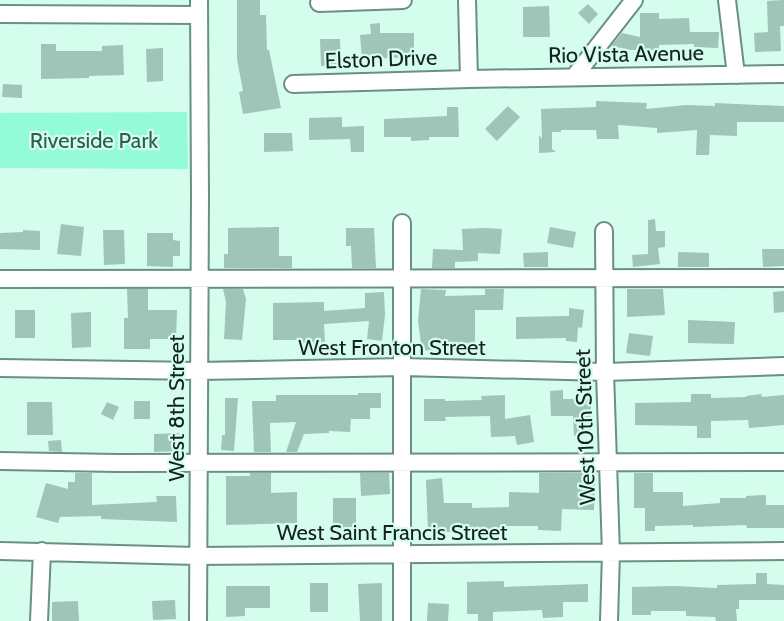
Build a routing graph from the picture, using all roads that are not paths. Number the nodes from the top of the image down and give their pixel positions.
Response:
1 (403, 0) edge
2 (467, 0) edge
3 (634, 0) edge
4 (727, 0) edge
5 (319, 3) dead end
6 (199, 8) edge
7 (0, 14) edge
8 (784, 74) edge
9 (736, 75) junction
10 (574, 77) junction
11 (469, 79) junction
12 (293, 84) dead end
13 (402, 223) dead end
14 (604, 231) dead end
15 (199, 278) junction
16 (784, 278) edge
17 (0, 279) edge
18 (402, 279) junction
19 (604, 279) junction
20 (784, 366) edge
21 (402, 367) junction
22 (0, 368) edge
23 (199, 371) junction
24 (605, 372) junction
25 (0, 461) edge
26 (198, 462) junction
27 (402, 462) junction
28 (608, 462) junction
29 (784, 462) edge
30 (0, 550) edge
31 (42, 550) junction
32 (784, 551) edge
33 (611, 553) junction
34 (402, 555) junction
35 (197, 556) junction
36 (39, 621) edge
37 (198, 621) edge
38 (402, 621) edge
39 (609, 621) edge

1 - 5 street
2 - 11 street
3 - 10 street
4 - 9 street
6 - 7 street
6 - 15 street, West 8th Street
8 - 9 street, Rio Vista Avenue
9 - 10 street, Rio Vista Avenue
10 - 11 street, Rio Vista Avenue
11 - 12 street, Elston Drive
13 - 18 street
14 - 19 street, West 10th Street
15 - 17 street
15 - 18 street
15 - 23 street, West 8th Street
16 - 19 street
18 - 19 street
18 - 21 street
19 - 24 street, West 10th Street
20 - 24 street, West Fronton Street
21 - 23 street, West Fronton Street
21 - 24 street, West Fronton Street
21 - 27 street
22 - 23 street, West Fronton Street
23 - 26 street, West 8th Street
24 - 28 street, West 10th Street
25 - 26 street
26 - 27 street
26 - 35 street, West 8th Street
27 - 28 street
27 - 34 street
28 - 29 street
28 - 33 street, West 10th Street
30 - 31 street, West Saint Francis Street
31 - 35 street, West Saint Francis Street
31 - 36 street
32 - 33 street, West Saint Francis Street
33 - 34 street, West Saint Francis Street
33 - 39 street, West 10th Street
34 - 35 street, West Saint Francis Street
34 - 38 street
35 - 37 street, West 8th Street

